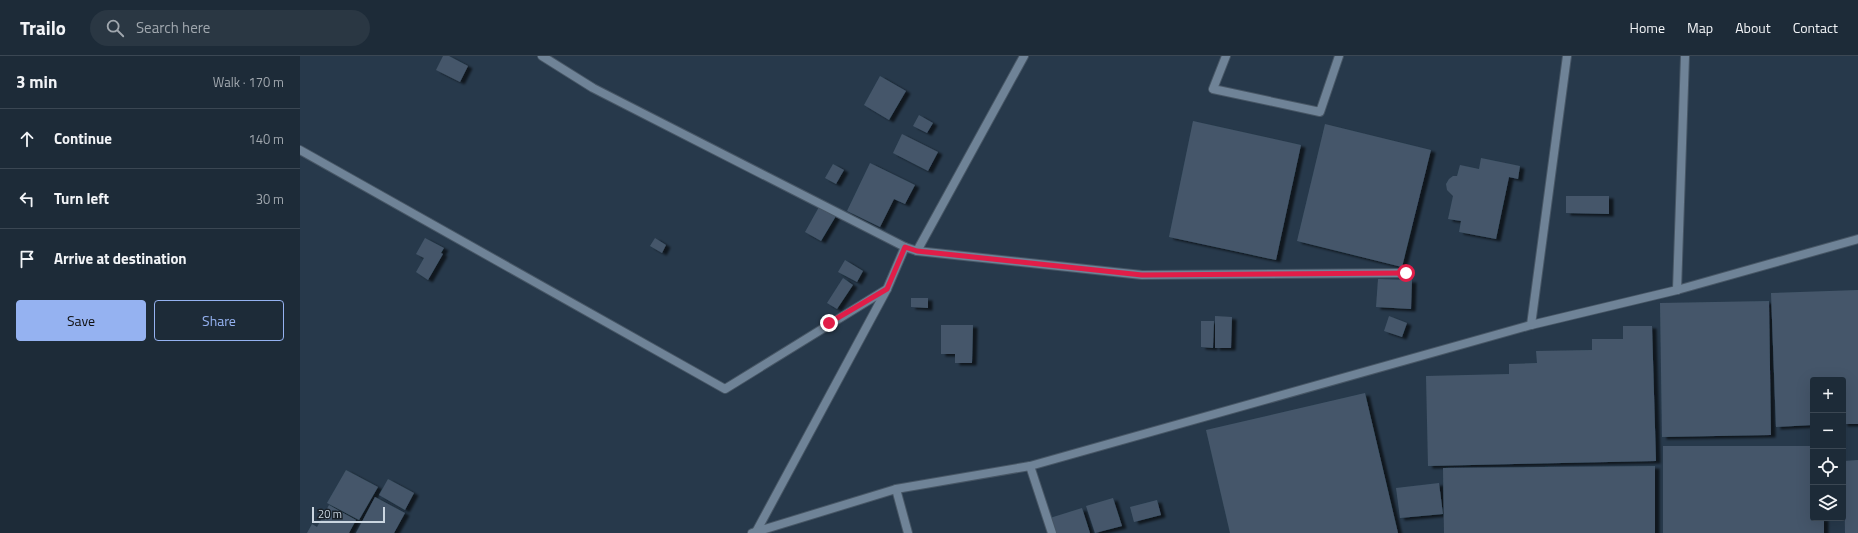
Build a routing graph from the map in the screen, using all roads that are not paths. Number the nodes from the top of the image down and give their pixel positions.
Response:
1 (542, 56) edge
2 (1024, 56) edge
3 (1226, 56) edge
4 (1340, 56) edge
5 (1567, 56) edge
6 (1685, 56) edge
7 (300, 150) edge
8 (1858, 239) edge
9 (905, 247) junction
10 (917, 251) junction
11 (1406, 273) dead end
12 (887, 289) junction
13 (1677, 290) junction
14 (1531, 325) junction
15 (1030, 466) junction
16 (896, 489) junction
17 (754, 532) edge
18 (908, 533) edge
19 (1052, 533) edge

1 - 9 lane
2 - 10 lane
3 - 4 lane
5 - 14 lane
6 - 13 lane
7 - 12 lane
8 - 13 lane
9 - 10 lane
9 - 12 lane
10 - 11 lane
12 - 17 lane
13 - 14 lane
14 - 15 lane
15 - 16 lane
15 - 19 lane
16 - 17 lane
16 - 18 lane

